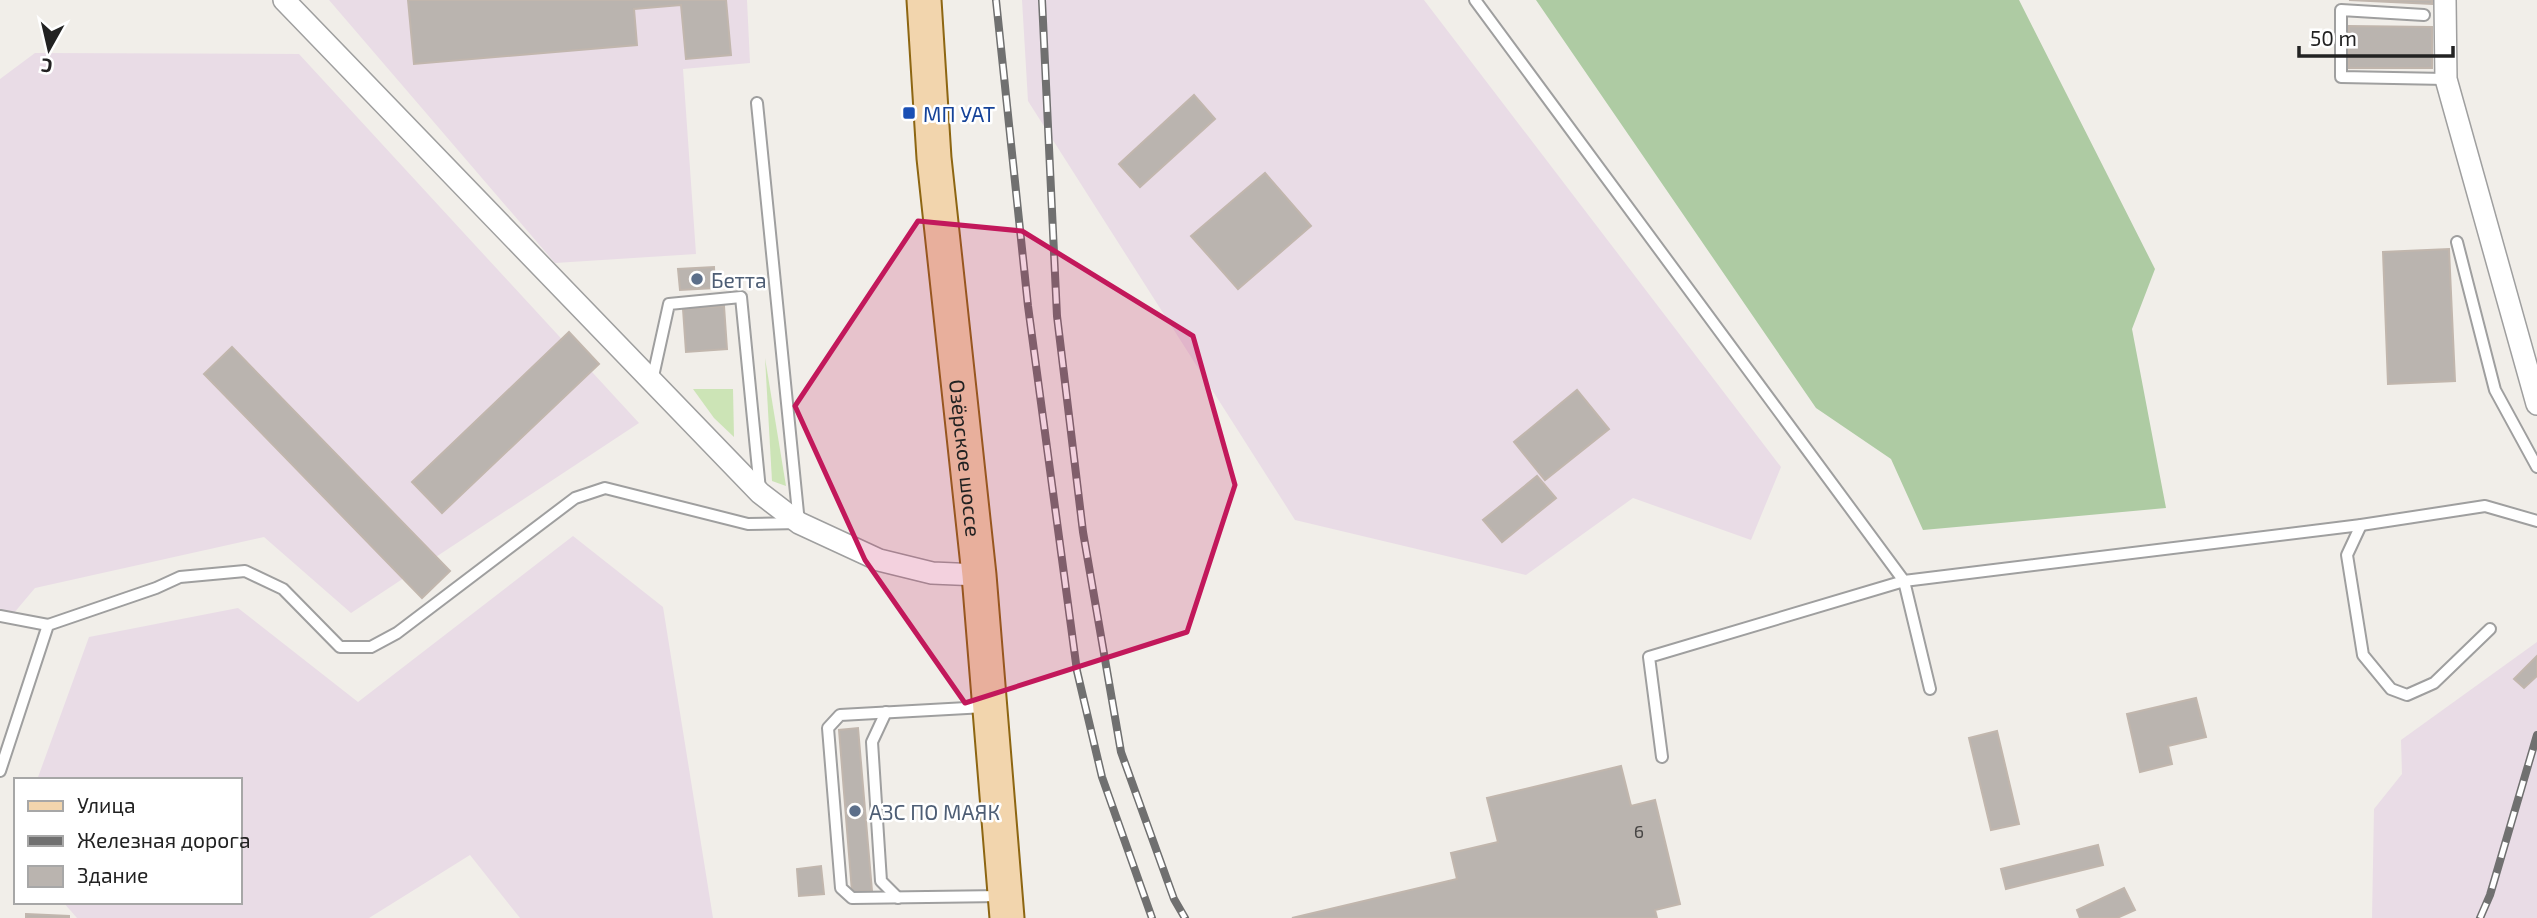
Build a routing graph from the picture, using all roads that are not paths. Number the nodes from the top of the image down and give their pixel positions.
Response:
1 (284, 0) edge
2 (924, 0) edge
3 (1475, 0) edge
4 (2445, 0) edge
5 (2424, 15) dead end
6 (2446, 79) junction
7 (757, 103) dead end
8 (2457, 242) dead end
9 (652, 382) junction
10 (2537, 404) edge
11 (2537, 467) edge
12 (760, 493) junction
13 (2537, 521) edge
14 (799, 523) junction
15 (2361, 525) junction
16 (979, 575) junction
17 (1904, 581) junction
18 (0, 617) edge
19 (48, 625) junction
20 (2490, 629) dead end
21 (1930, 689) dead end
22 (991, 707) junction
23 (886, 712) junction
24 (1662, 757) dead end
25 (0, 771) edge
26 (898, 898) junction
27 (1006, 907) edge

1 - 9 street
2 - 16 main road, Озёрское шоссе
3 - 17 lane
4 - 6 street
5 - 6 lane
6 - 10 street
7 - 14 lane
8 - 11 lane
9 - 12 street
9 - 12 lane
12 - 14 street
13 - 15 lane
14 - 16 street
14 - 19 lane
15 - 17 lane
15 - 20 lane
16 - 22 main road, Озёрское шоссе
17 - 21 lane
17 - 24 lane
18 - 19 lane
19 - 25 lane
22 - 23 lane
22 - 27 main road, Озёрское шоссе
23 - 26 lane
23 - 26 lane
26 - 27 lane

